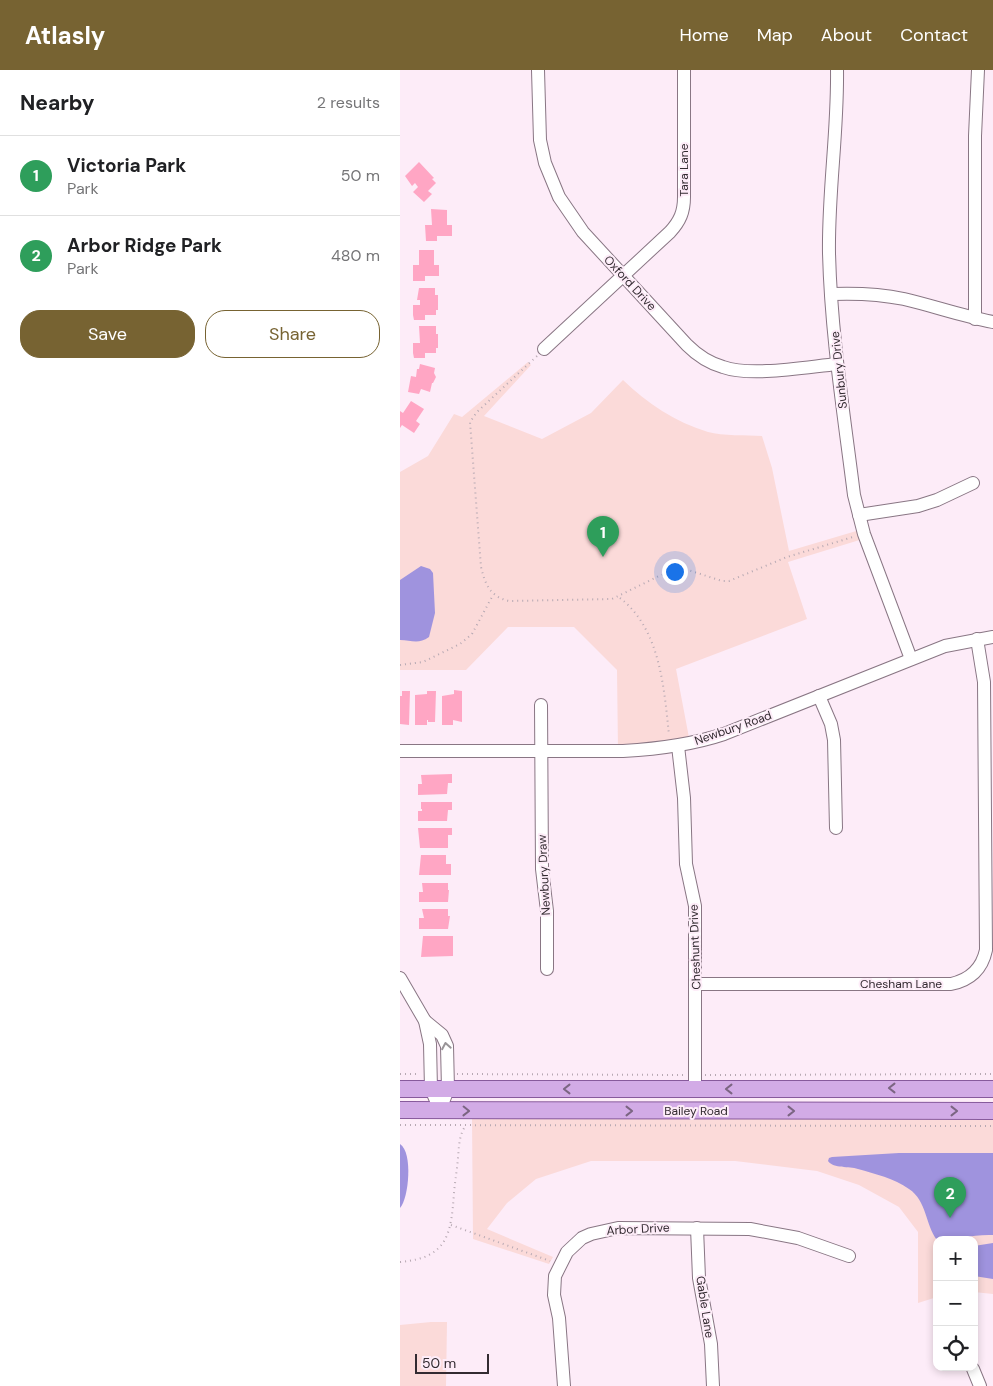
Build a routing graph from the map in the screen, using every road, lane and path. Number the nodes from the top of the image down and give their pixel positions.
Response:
1 (538, 70) edge
2 (684, 70) edge
3 (837, 70) edge
4 (978, 70) edge
5 (623, 275) junction
6 (831, 294) junction
7 (975, 319) junction
8 (993, 322) edge
9 (544, 349) joint
10 (837, 364) junction
11 (973, 483) dead end
12 (859, 515) junction
13 (864, 534) junction
14 (493, 595) junction
15 (619, 597) junction
16 (993, 636) edge
17 (977, 639) junction
18 (911, 659) junction
19 (400, 665) edge
20 (819, 696) junction
21 (541, 705) dead end
22 (674, 746) junction
23 (400, 751) edge
24 (541, 751) junction
25 (836, 828) dead end
26 (547, 969) dead end
27 (400, 978) edge
28 (696, 984) junction
29 (425, 1021) junction
30 (400, 1089) edge
31 (431, 1089) junction
32 (448, 1089) junction
33 (695, 1089) junction
34 (993, 1089) edge
35 (400, 1110) edge
36 (440, 1110) junction
37 (993, 1111) edge
38 (400, 1125) edge
39 (466, 1125) junction
40 (993, 1126) edge
41 (451, 1225) junction
42 (697, 1228) junction
43 (849, 1256) dead end
44 (545, 1259) dead end
45 (400, 1262) edge
46 (973, 1371) edge
47 (564, 1386) edge
48 (713, 1386) edge
49 (980, 1386) edge

1 - 5 street, Oxford Drive
2 - 5 street, Tara Lane
3 - 6 street, Sunbury Drive
4 - 7 street
5 - 9 street, Tara Lane
5 - 10 street, Oxford Drive
6 - 7 street
6 - 10 street, Sunbury Drive
7 - 8 street
9 - 14 path
10 - 12 street, Sunbury Drive
11 - 12 street
12 - 13 street, Sunbury Drive
13 - 15 path
13 - 18 street, Sunbury Drive
14 - 15 path
14 - 19 path
15 - 22 path
16 - 17 street, Newbury Road
17 - 18 street, Newbury Road
17 - 28 street, Chesham Lane
18 - 20 street, Newbury Road
20 - 22 street, Newbury Road
20 - 25 street
21 - 24 street, Newbury Draw
22 - 24 street, Newbury Road
22 - 28 street, Cheshunt Drive
23 - 24 street, Newbury Road
24 - 26 street, Newbury Draw
27 - 29 street
28 - 33 street, Cheshunt Drive
29 - 31 street
32 -> 29 street
30 - 31 main road, Bailey Road
31 - 32 main road, Bailey Road
31 - 36 street
33 -> 32 main road, Bailey Road
32 - 36 street
34 -> 33 main road, Bailey Road
35 - 36 main road, Bailey Road
36 -> 37 main road, Bailey Road
38 - 39 path
39 - 40 path
39 - 41 path
41 - 44 path
41 - 45 path
42 - 43 street, Arbor Drive
42 - 47 street, Arbor Drive
42 - 48 street, Gable Lane
46 - 49 street

